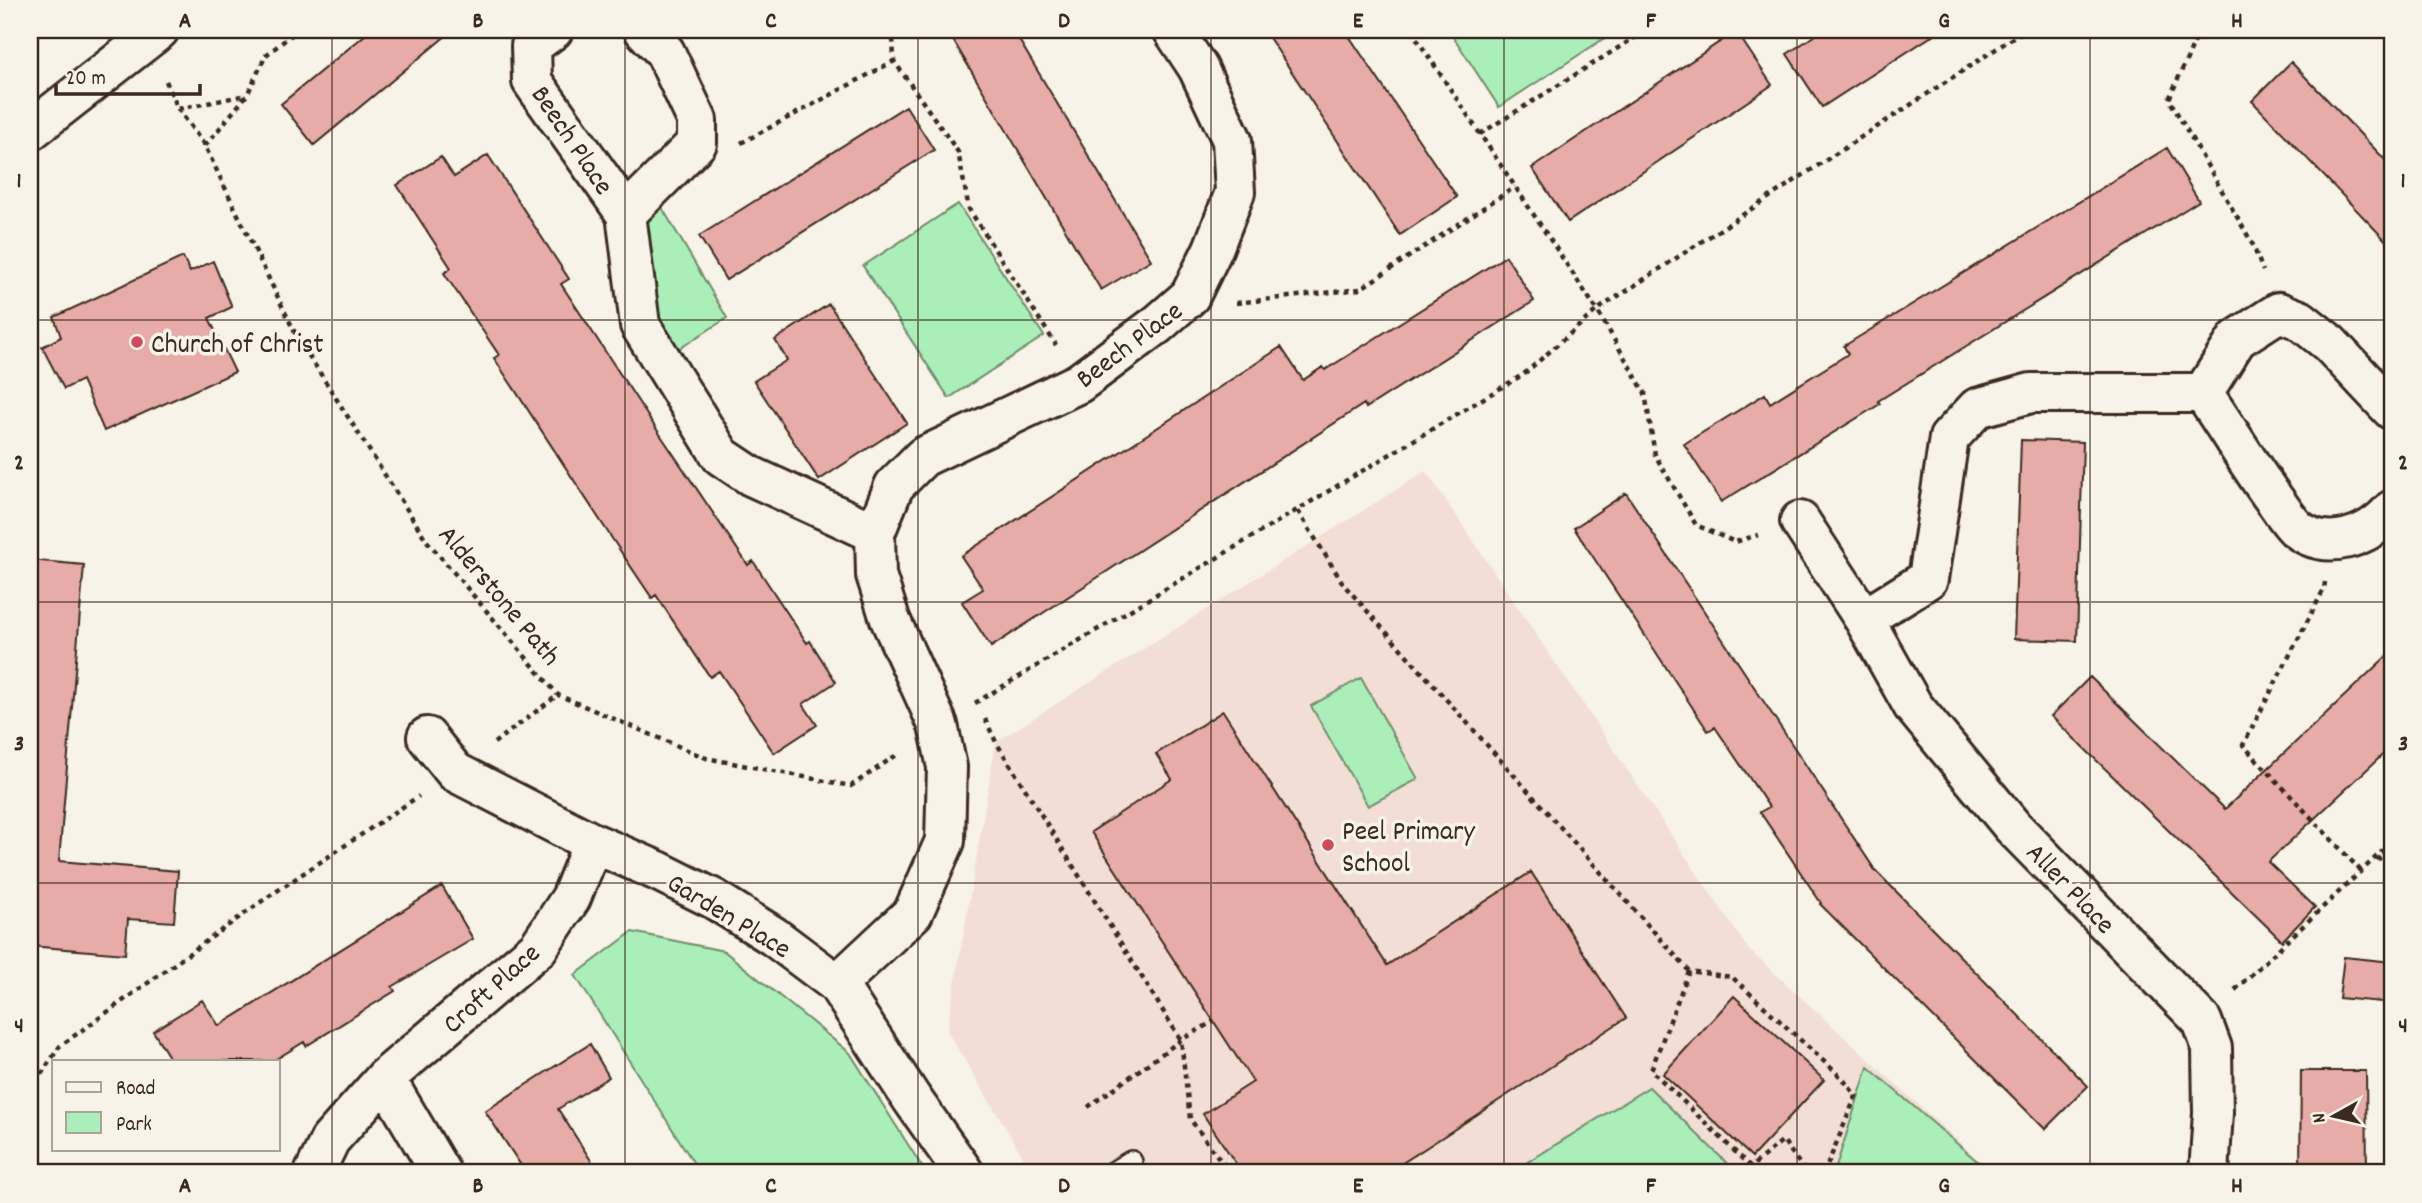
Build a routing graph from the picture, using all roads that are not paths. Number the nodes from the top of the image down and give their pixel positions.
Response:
1 (159, 30) edge
2 (553, 30) edge
3 (644, 30) edge
4 (1173, 30) edge
5 (30, 131) edge
6 (626, 214) junction
7 (2203, 393) junction
8 (2392, 410) edge
9 (2392, 510) edge
10 (1800, 521) road end
11 (874, 533) junction
12 (1864, 619) junction
13 (427, 737) dead end
14 (593, 843) junction
15 (837, 984) junction
16 (385, 1078) junction
17 (314, 1173) edge
18 (441, 1173) edge
19 (964, 1173) edge
20 (2209, 1173) edge

1 - 5 street
2 - 6 street, Beech Place
3 - 6 street, Beech Place
4 - 11 street, Beech Place
6 - 11 street, Beech Place
7 - 8 street
7 - 9 street
7 - 12 street
10 - 12 street, Aller Place
11 - 15 street, Beech Place
12 - 20 street, Aller Place
13 - 14 street, Garden Place
14 - 15 street, Garden Place
14 - 16 street, Croft Place
15 - 19 street, Garden Place
16 - 17 street, Croft Place
16 - 18 street

